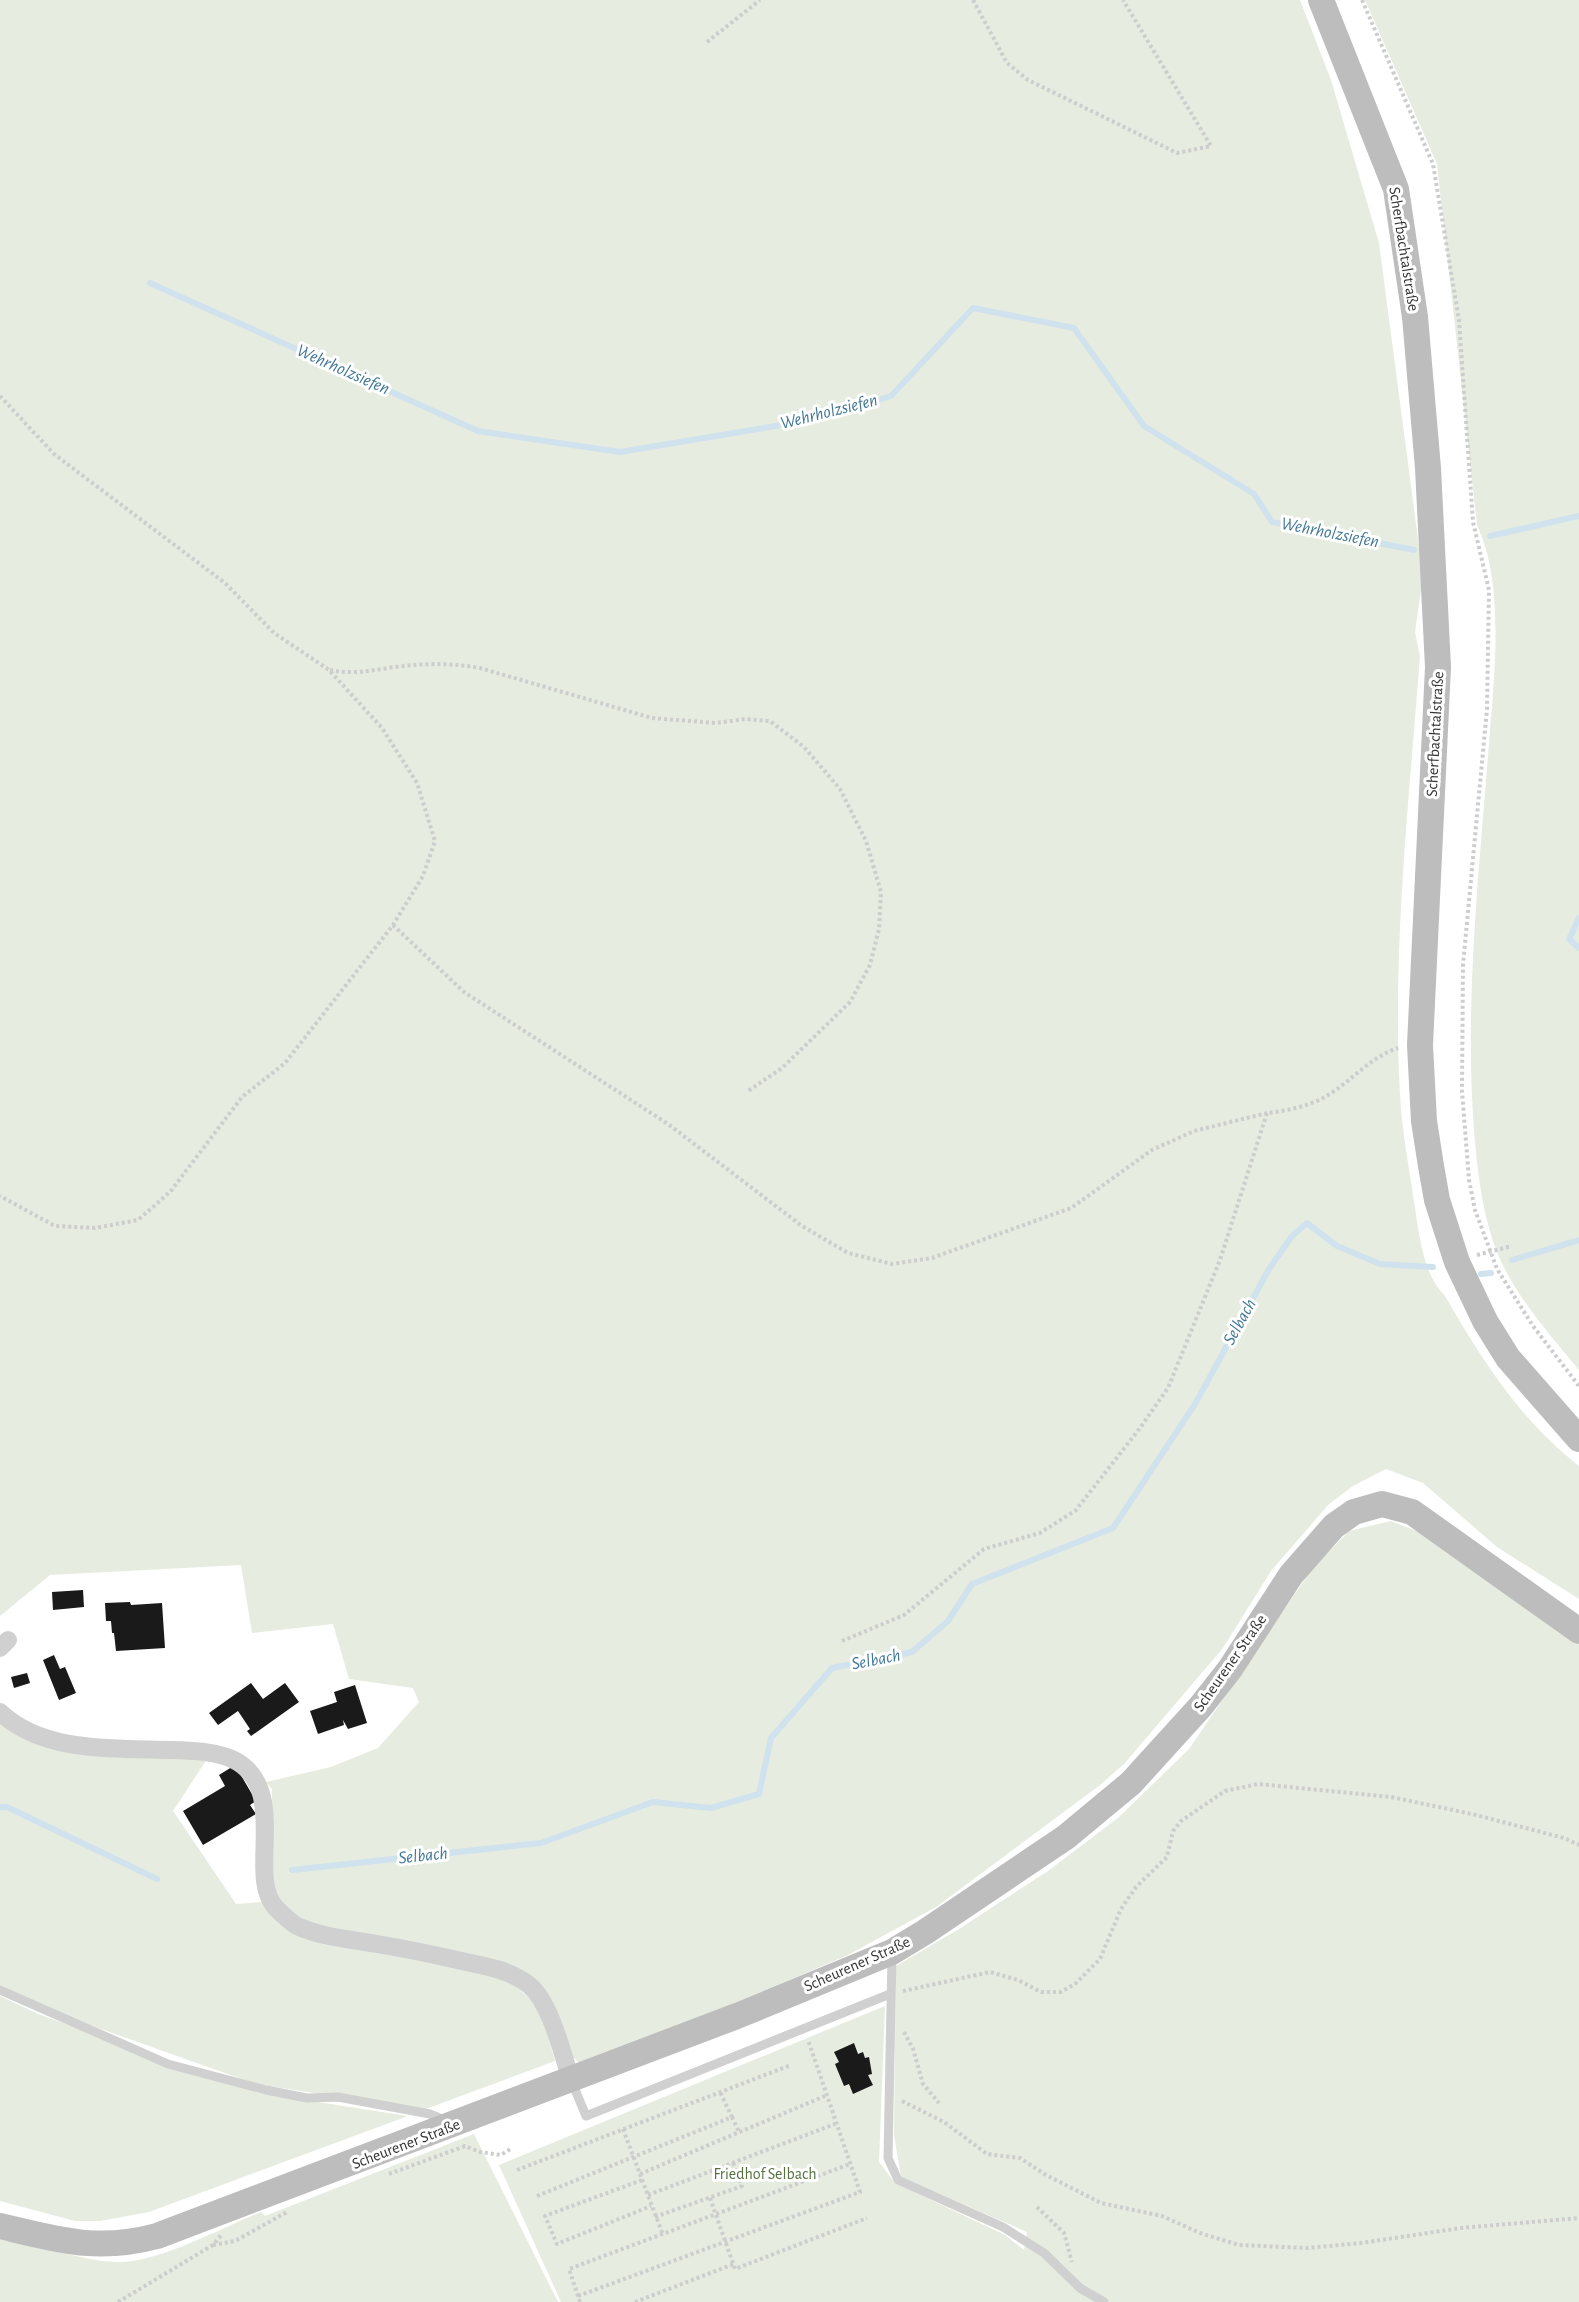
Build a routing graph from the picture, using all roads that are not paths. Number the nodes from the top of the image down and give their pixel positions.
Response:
1 (1321, 0) edge
2 (1579, 1439) edge
3 (1579, 1631) edge
4 (0, 1712) edge
5 (892, 1952) junction
6 (0, 1990) edge
7 (890, 1994) junction
8 (571, 2080) junction
9 (455, 2125) junction
10 (0, 2226) edge
11 (1104, 2302) edge

1 - 2 street, Scherfbachtalstraße
3 - 5 street, Scheurener Straße
4 - 8 street
5 - 7 lane
5 - 8 street, Scheurener Straße
6 - 9 lane
7 - 8 lane
7 - 11 lane
8 - 9 street, Scheurener Straße
9 - 10 street, Scheurener Straße

